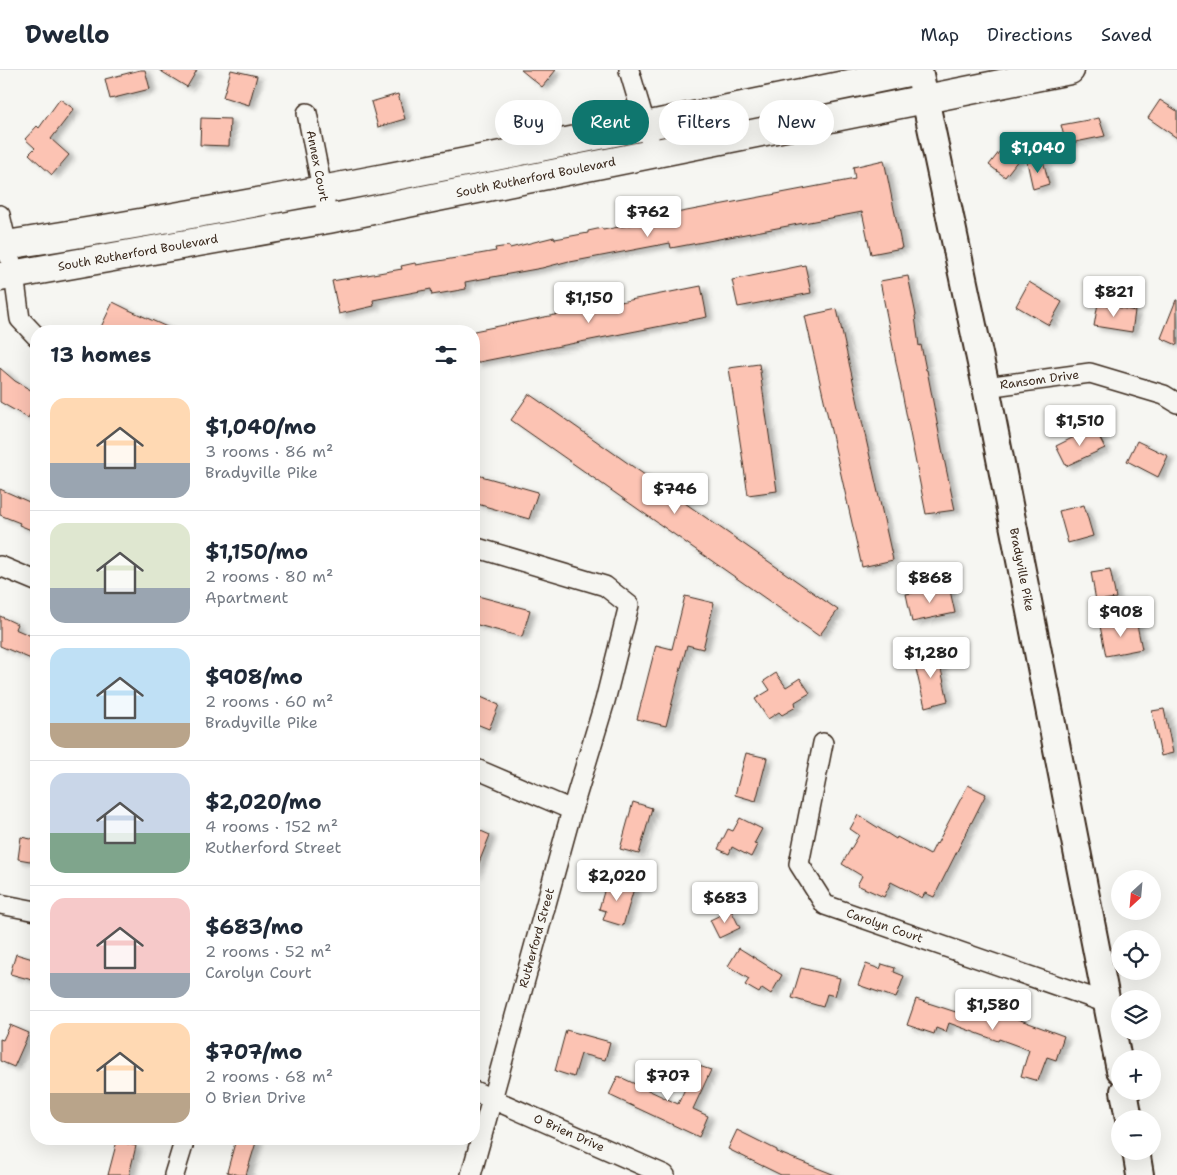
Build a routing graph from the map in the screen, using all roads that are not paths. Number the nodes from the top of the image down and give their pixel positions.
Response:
1 (629, 70) edge
2 (918, 70) edge
3 (1070, 70) edge
4 (925, 99) junction
5 (638, 100) edge
6 (307, 113) dead end
7 (649, 124) edge
8 (649, 136) edge
9 (572, 140) edge
10 (654, 155) junction
11 (321, 190) junction
12 (0, 215) edge
13 (328, 220) junction
14 (3, 246) edge
15 (7, 276) edge
16 (30, 330) edge
17 (986, 387) junction
18 (1177, 403) edge
19 (480, 550) edge
20 (0, 566) edge
21 (30, 578) edge
22 (823, 743) dead end
23 (480, 771) edge
24 (572, 810) junction
25 (0, 904) edge
26 (30, 910) edge
27 (1107, 1003) junction
28 (1116, 1050) edge
29 (480, 1093) edge
30 (492, 1098) junction
31 (480, 1142) edge
32 (183, 1145) edge
33 (479, 1145) edge
34 (1138, 1160) edge
35 (174, 1175) edge
36 (471, 1175) edge
37 (664, 1175) edge
38 (1140, 1175) edge

1 - 5 street
2 - 4 main road, Bradyville Pike
2 - 7 highway
3 - 4 highway, South Rutherford Boulevard
4 - 10 highway, South Rutherford Boulevard
4 - 17 main road, Bradyville Pike
6 - 11 street, Annex Court
8 - 10 street
9 - 11 highway
10 - 13 highway, South Rutherford Boulevard
11 - 13 street, Annex Court
11 - 14 highway
12 - 14 street
13 - 15 highway, South Rutherford Boulevard
14 - 15 street
15 - 16 street
17 - 18 street, Ransom Drive
17 - 27 main road, Bradyville Pike
19 - 24 street, Rutherford Street
20 - 21 street
22 - 27 street, Carolyn Court
23 - 24 street
24 - 30 street, Rutherford Street
25 - 26 street
27 - 28 main road, Bradyville Pike
29 - 30 street, O Brien Drive
30 - 31 street, Rutherford Street
30 - 37 street, O Brien Drive
32 - 35 street
33 - 36 street, Rutherford Street
34 - 38 main road

